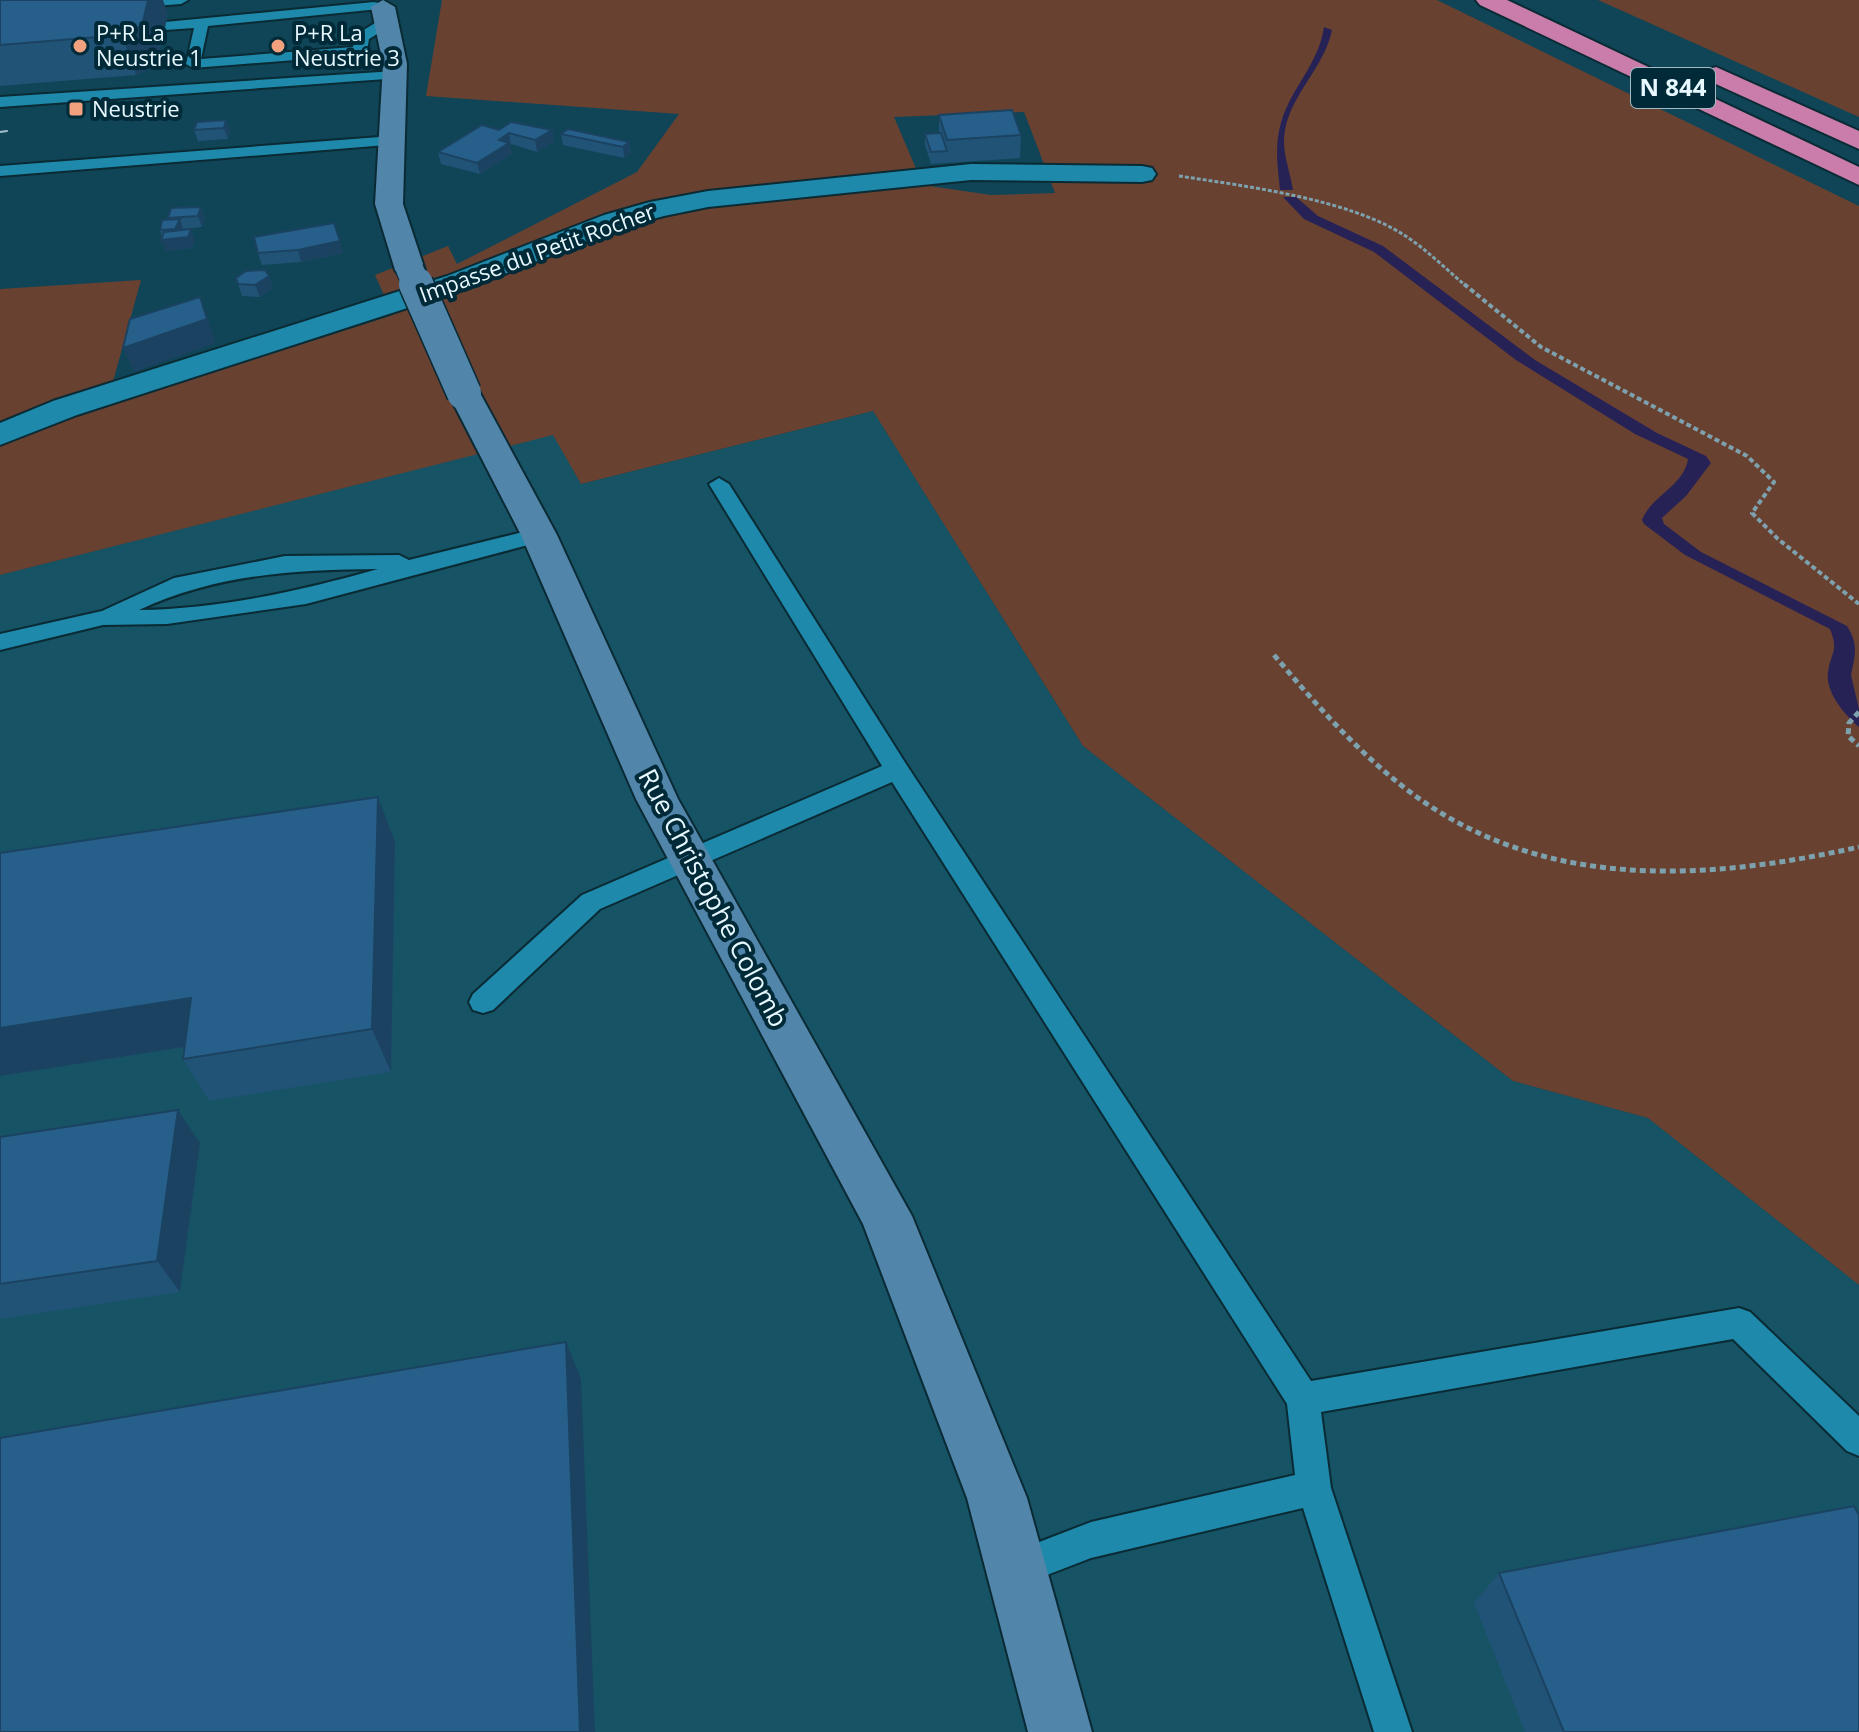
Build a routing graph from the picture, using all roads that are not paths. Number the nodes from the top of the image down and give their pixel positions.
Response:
1 (181, 0) edge
2 (1488, 0) edge
3 (106, 5) edge
4 (377, 9) edge
5 (165, 26) dead end
6 (201, 28) junction
7 (336, 38) junction
8 (1692, 64) dead end
9 (395, 69) junction
10 (0, 102) edge
11 (393, 141) junction
12 (1859, 141) edge
13 (0, 171) edge
14 (1142, 174) road end
15 (1859, 177) edge
16 (0, 435) edge
17 (719, 484) dead end
18 (539, 535) junction
19 (423, 563) junction
20 (103, 618) junction
21 (0, 642) edge
22 (897, 770) junction
23 (689, 858) junction
24 (483, 1002) dead end
25 (1303, 1399) junction
26 (1859, 1439) edge
27 (1314, 1488) junction
28 (1016, 1569) junction
29 (1060, 1732) edge
30 (1393, 1732) edge

1 - 3 lane
2 - 15 highway, N 844
4 - 6 lane
4 - 7 lane
4 - 9 street, Rue Christophe Colomb
4 - 9 street, Rue Christophe Colomb
5 - 6 lane
6 - 7 lane
6 - 7 lane
8 - 12 highway, N 844
9 - 10 lane
9 - 11 street, Rue Christophe Colomb
11 - 13 lane
11 - 18 street, Rue Christophe Colomb, bridge
14 - 16 street, Impasse du Petit Rocher
17 - 22 lane
18 - 19 lane
18 - 23 street, Rue Christophe Colomb
19 - 20 lane
19 - 20 lane
20 - 21 lane
22 - 23 lane
22 - 25 lane
23 - 24 lane
23 - 28 street, Rue Christophe Colomb
25 - 26 lane
25 - 27 lane
27 - 28 lane
27 - 30 lane
28 - 29 street, Rue Christophe Colomb

